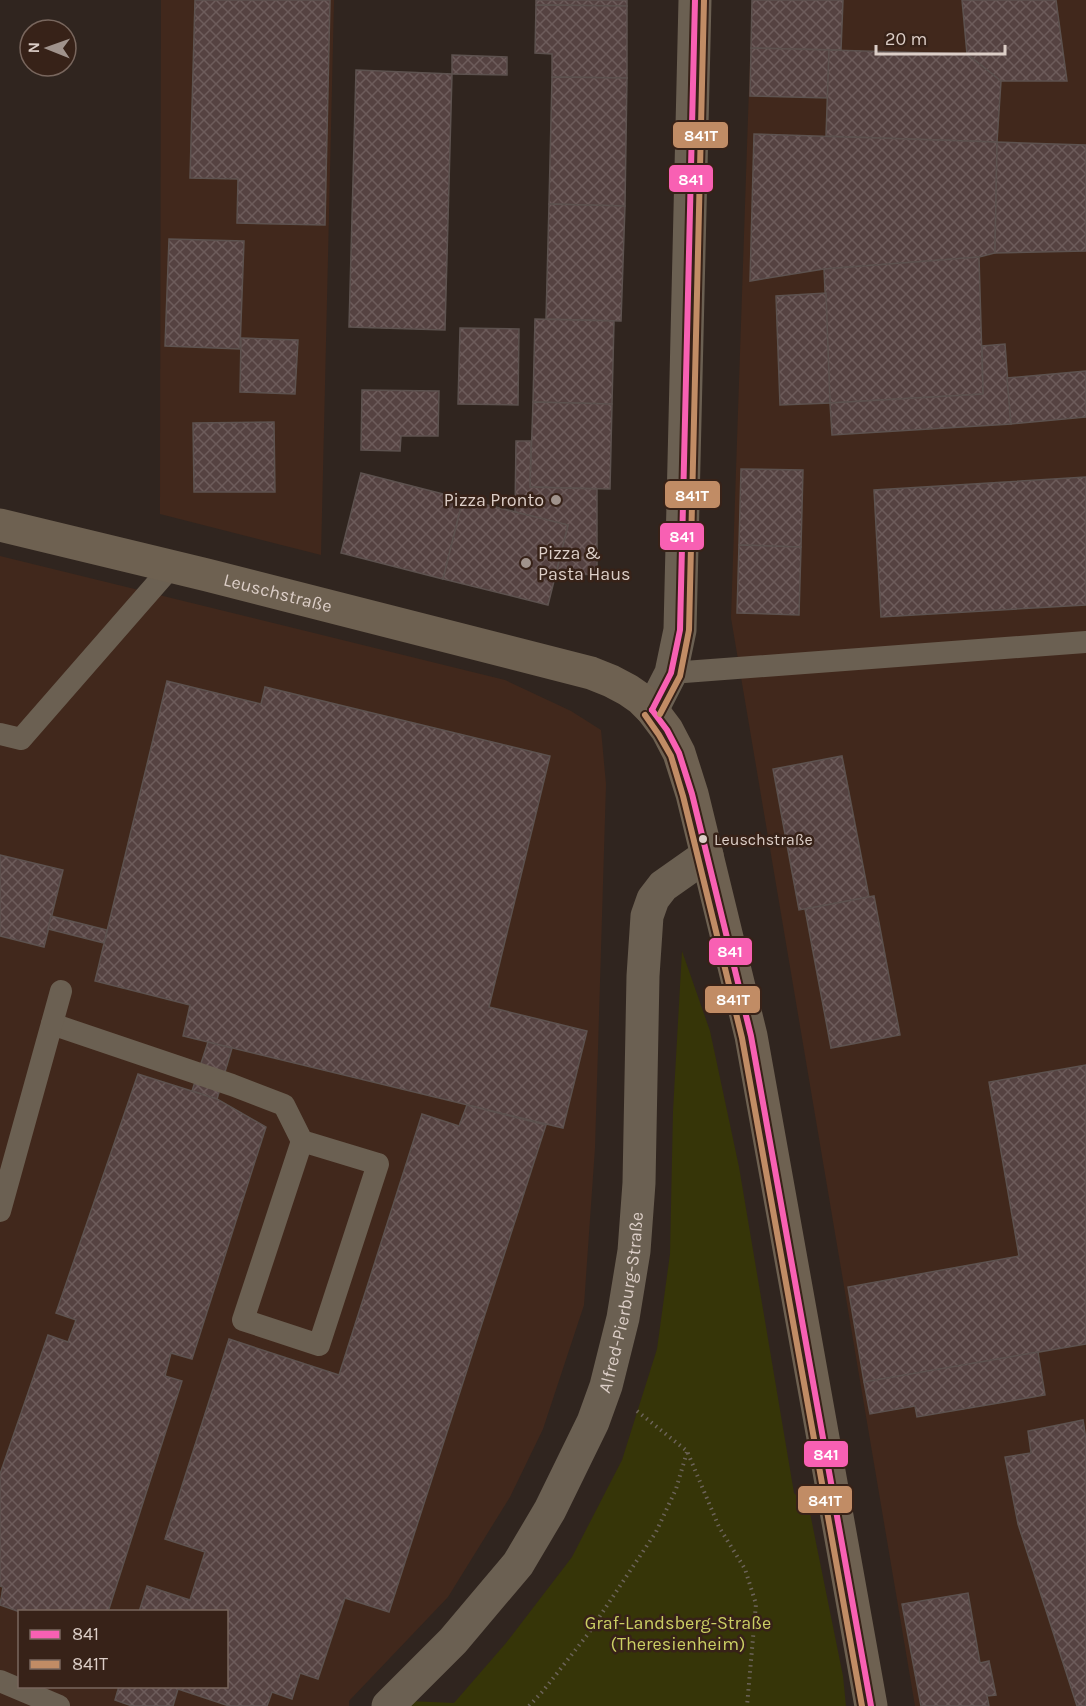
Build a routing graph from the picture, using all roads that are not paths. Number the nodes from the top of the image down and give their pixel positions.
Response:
1 (695, 0) edge
2 (0, 525) edge
3 (172, 566) junction
4 (1086, 642) edge
5 (671, 673) junction
6 (652, 710) junction
7 (0, 734) edge
8 (707, 855) junction
9 (61, 991) dead end
10 (52, 1024) junction
11 (302, 1141) junction
12 (0, 1211) edge
13 (0, 1681) edge
14 (59, 1706) edge
15 (388, 1706) edge
16 (871, 1706) edge

1 - 5 street
2 - 3 street, Leuschstraße
3 - 6 street, Leuschstraße
3 - 7 lane
4 - 5 lane
5 - 6 street
6 - 8 street, Leuschstraße
8 - 15 street, Alfred-Pierburg-Straße
8 - 16 street, Leuschstraße
9 - 10 lane
10 - 11 lane
10 - 12 lane
11 - 11 lane
13 - 14 lane

